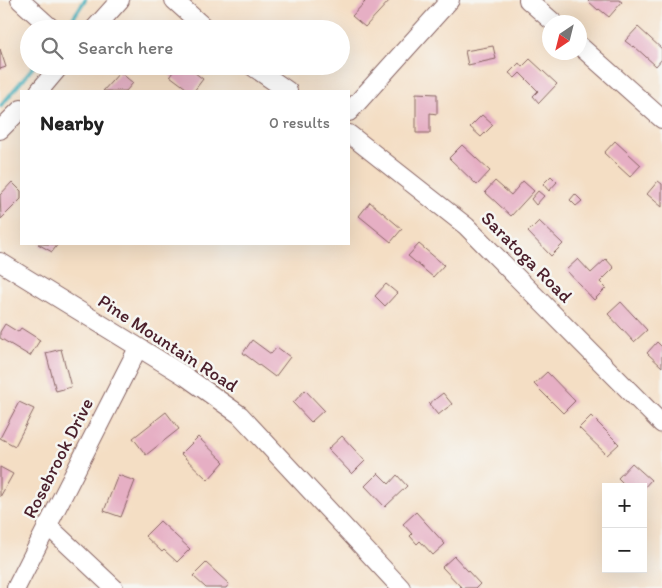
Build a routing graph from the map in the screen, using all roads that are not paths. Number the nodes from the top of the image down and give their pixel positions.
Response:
1 (20, 0) edge
2 (120, 0) edge
3 (174, 0) edge
4 (450, 0) edge
5 (528, 0) edge
6 (545, 15) edge
7 (42, 20) edge
8 (102, 20) edge
9 (196, 20) edge
10 (587, 52) edge
11 (52, 75) edge
12 (265, 75) edge
13 (40, 90) edge
14 (287, 90) edge
15 (20, 109) edge
16 (350, 111) edge
17 (662, 119) edge
18 (0, 130) edge
19 (350, 135) edge
20 (0, 262) edge
21 (138, 348) junction
22 (662, 424) edge
23 (47, 525) junction
24 (16, 588) edge
25 (114, 588) edge
26 (401, 588) edge

1 - 7 street
2 - 8 street
3 - 9 street
4 - 16 street
5 - 6 street
10 - 17 street
11 - 13 street
12 - 14 street
15 - 18 street
19 - 22 street, Saratoga Road
20 - 21 street, Pine Mountain Road
21 - 23 street, Rosebrook Drive
21 - 26 street, Pine Mountain Road
23 - 24 street, Rosebrook Drive
23 - 25 street

